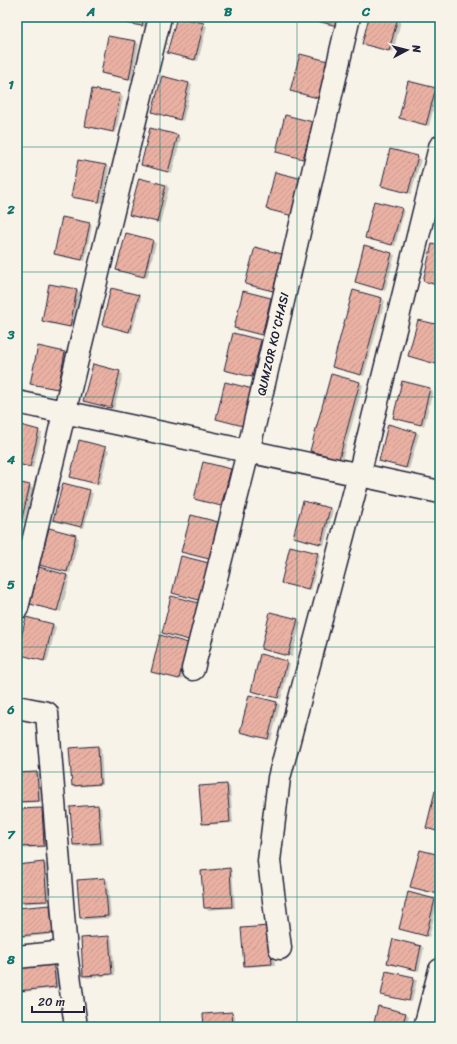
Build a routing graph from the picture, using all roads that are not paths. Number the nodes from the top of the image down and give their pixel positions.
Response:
1 (160, 17) edge
2 (350, 17) edge
3 (440, 147) edge
4 (17, 402) edge
5 (65, 413) junction
6 (248, 452) junction
7 (359, 475) junction
8 (440, 492) edge
9 (17, 608) edge
10 (193, 670) dead end
11 (17, 707) edge
12 (280, 948) dead end
13 (66, 952) junction
14 (17, 957) edge
15 (440, 970) edge
16 (76, 1027) edge
17 (425, 1027) edge

1 - 5 street
2 - 6 street, QUMZOR KO'CHASI
3 - 7 street
4 - 5 street
5 - 6 street
5 - 9 street
6 - 7 street
6 - 10 street, QUMZOR KO'CHASI
7 - 8 street
7 - 12 street
11 - 13 street
13 - 14 street
13 - 16 street
15 - 17 street

